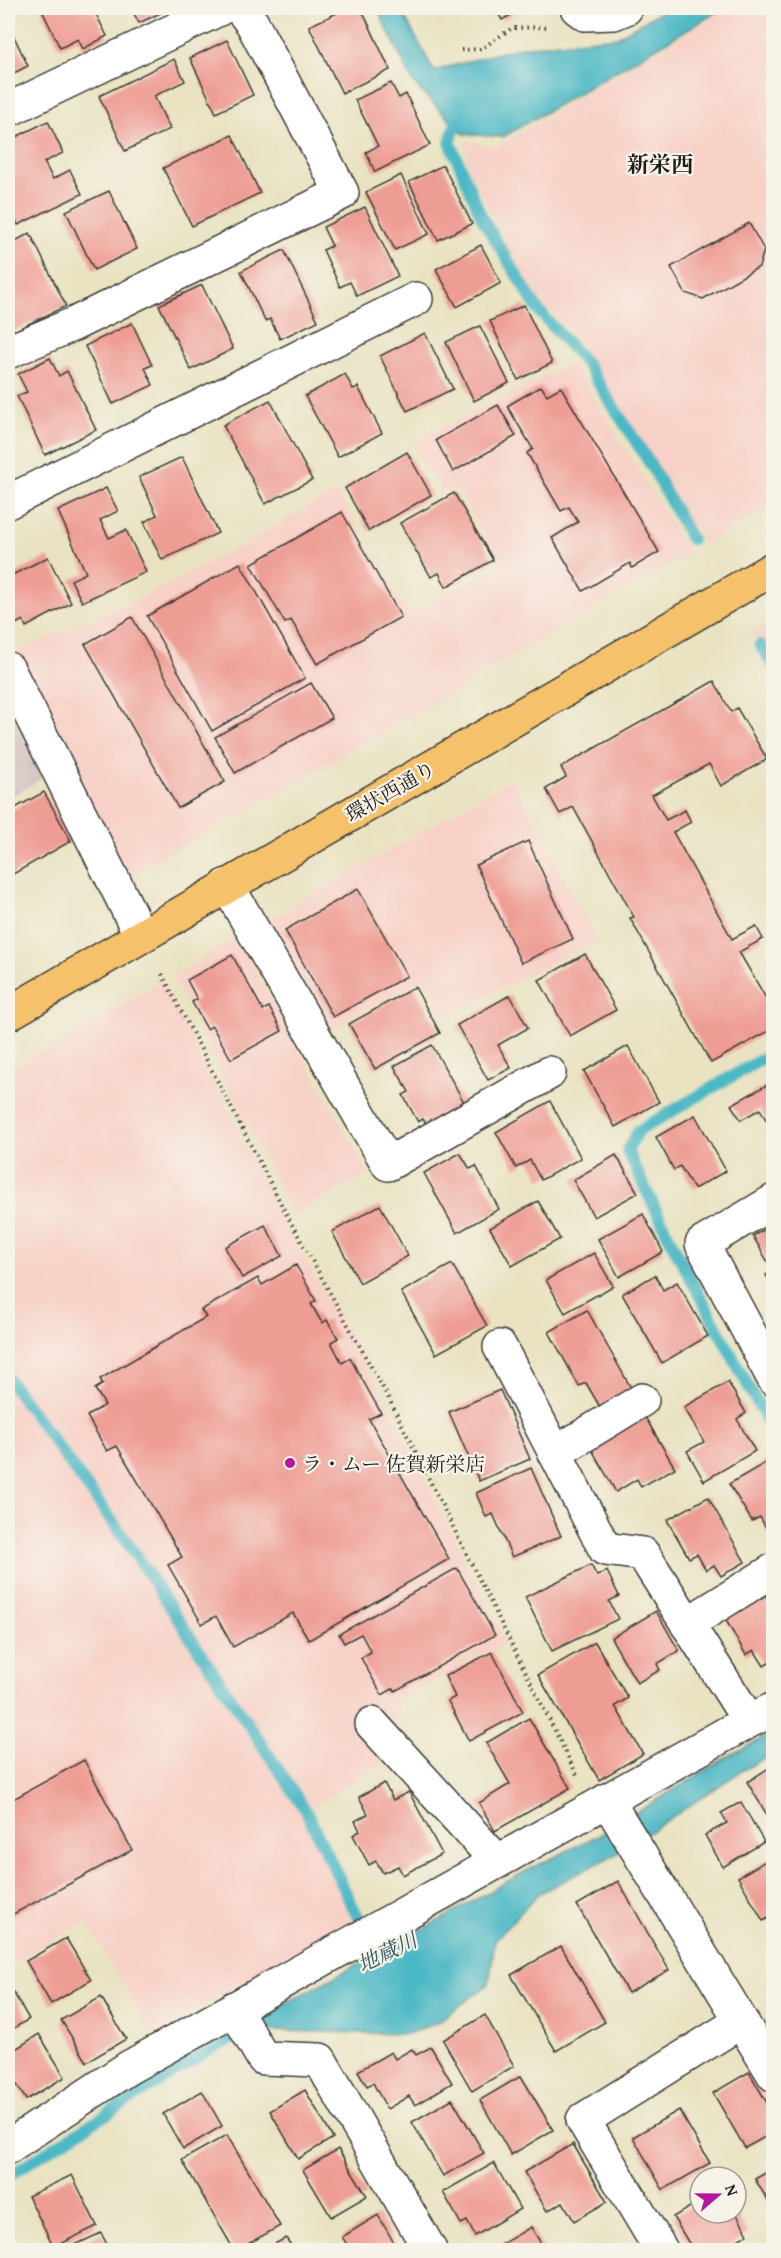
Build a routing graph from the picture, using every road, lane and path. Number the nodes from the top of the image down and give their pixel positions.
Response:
1 (221, 8) edge
2 (240, 8) edge
3 (626, 8) edge
4 (581, 11) edge
5 (461, 50) dead end
6 (8, 110) edge
7 (416, 299) dead end
8 (8, 352) edge
9 (8, 502) edge
10 (774, 568) edge
11 (8, 669) edge
12 (227, 885) junction
13 (141, 936) junction
14 (162, 974) dead end
15 (8, 1014) edge
16 (549, 1073) dead end
17 (774, 1201) edge
18 (500, 1347) dead end
19 (774, 1379) edge
20 (642, 1400) dead end
21 (555, 1453) junction
22 (774, 1570) edge
23 (687, 1624) junction
24 (761, 1715) edge
25 (372, 1724) dead end
26 (600, 1804) junction
27 (496, 1862) junction
28 (234, 2008) junction
29 (740, 2022) junction
30 (774, 2075) edge
31 (9, 2141) edge
32 (430, 2250) edge
33 (661, 2250) edge

1 - 6 street
2 - 8 street
3 - 4 street
4 - 5 path
7 - 9 street
10 - 12 highway, 環状西通り
11 - 13 street
12 - 13 highway, 環状西通り
12 - 16 street
13 - 15 highway, 環状西通り
14 - 26 path
17 - 19 street
18 - 21 street
20 - 21 street
21 - 23 street
22 - 23 street
23 - 24 street
24 - 26 street
25 - 27 street
26 - 27 street
26 - 29 street
27 - 28 street
28 - 31 street
28 - 32 street
29 - 30 street
29 - 33 street

